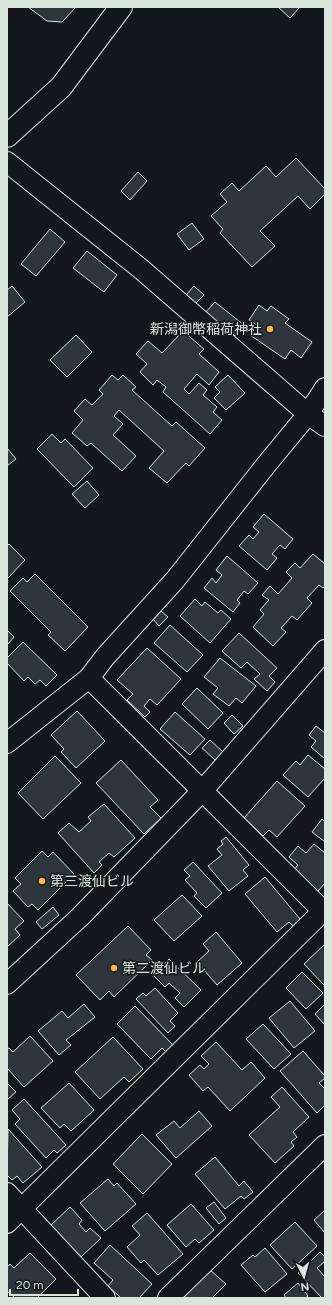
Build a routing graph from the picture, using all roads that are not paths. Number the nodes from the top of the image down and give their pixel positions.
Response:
1 (120, 7) edge
2 (7, 136) edge
3 (7, 162) edge
4 (325, 388) edge
5 (308, 414) junction
6 (325, 426) edge
7 (325, 650) edge
8 (89, 678) junction
9 (7, 743) edge
10 (203, 790) junction
11 (324, 911) edge
12 (7, 984) edge
13 (325, 1145) edge
14 (7, 1193) edge
15 (22, 1209) junction
16 (7, 1224) edge
17 (105, 1298) edge
18 (168, 1298) edge

1 - 2 main road
3 - 5 street
4 - 5 street
5 - 6 street
5 - 8 street
7 - 10 street
8 - 9 street
8 - 10 street
10 - 11 street
10 - 12 street
11 - 15 street
13 - 18 street
14 - 15 street
15 - 16 street
15 - 17 street

